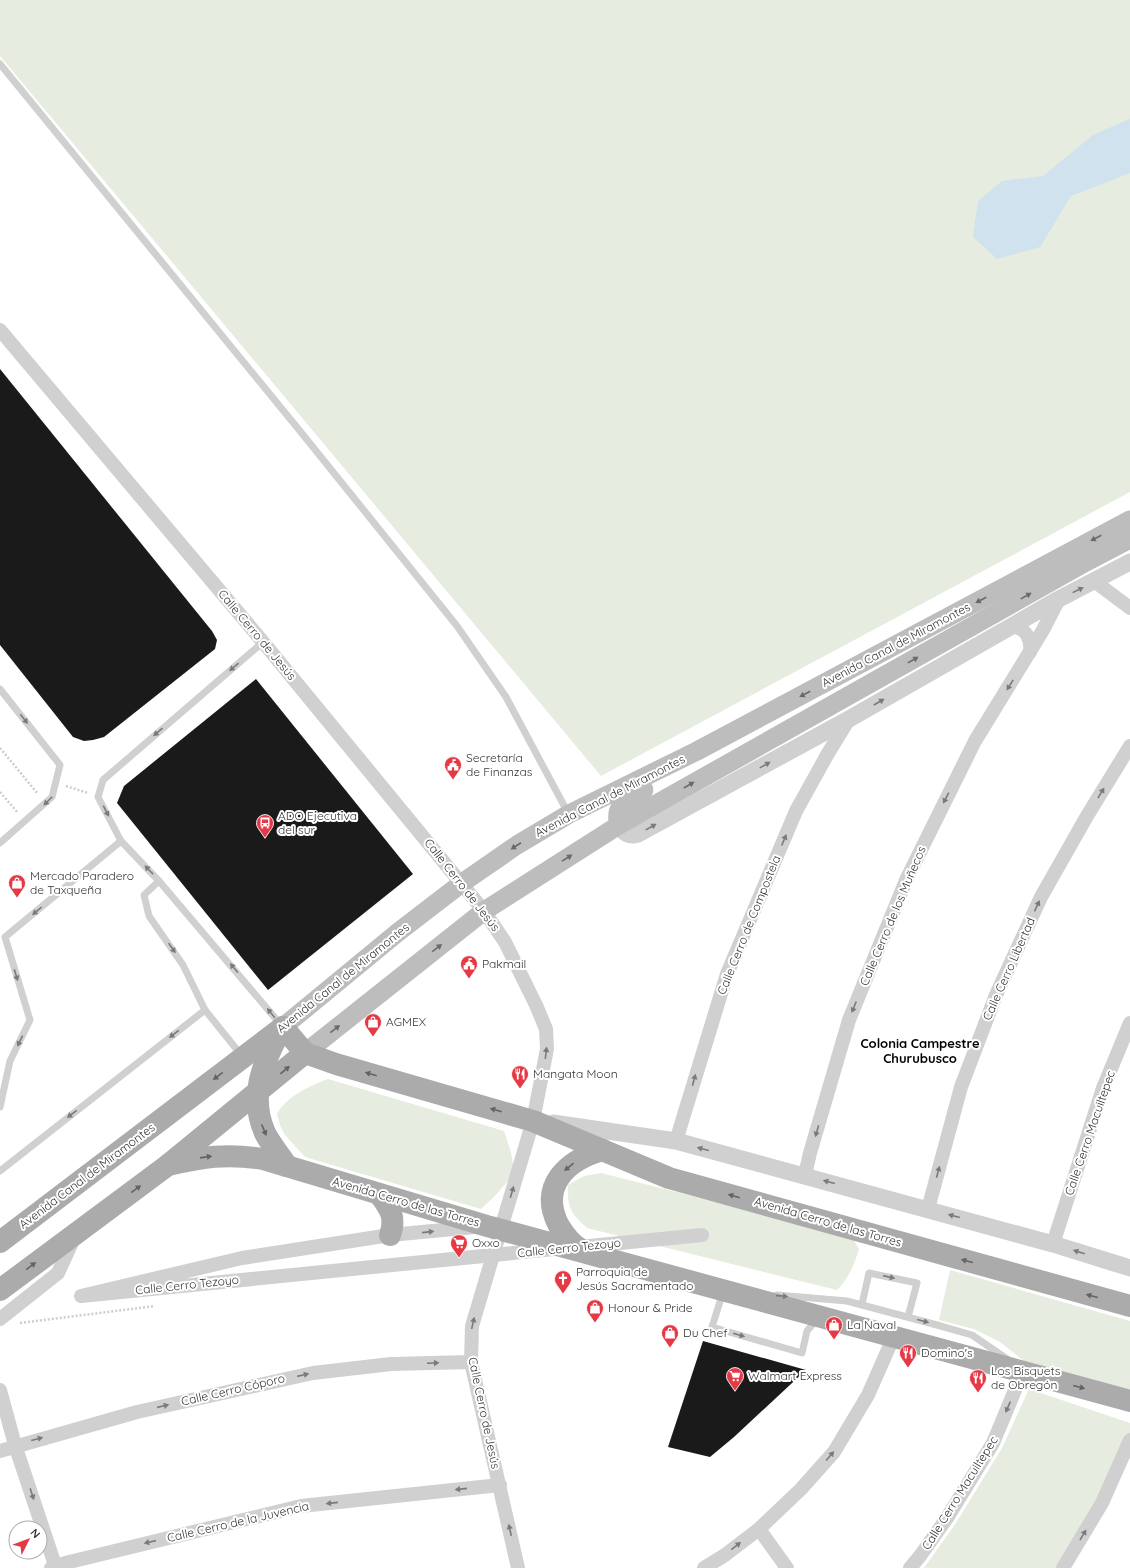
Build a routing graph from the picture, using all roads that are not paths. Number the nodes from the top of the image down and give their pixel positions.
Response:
1 (0, 64) edge
2 (0, 330) edge
3 (1130, 520) edge
4 (1130, 539) edge
5 (1130, 562) edge
6 (1094, 581) junction
7 (1060, 599) junction
8 (1130, 608) edge
9 (1010, 626) junction
10 (263, 642) junction
11 (1030, 652) junction
12 (0, 689) edge
13 (849, 719) junction
14 (1130, 746) edge
15 (697, 751) junction
16 (569, 814) junction
17 (619, 825) junction
18 (121, 841) junction
19 (0, 843) edge
20 (159, 881) junction
21 (462, 883) junction
22 (484, 911) junction
23 (205, 1010) junction
24 (1130, 1023) edge
25 (283, 1027) junction
26 (305, 1053) junction
27 (243, 1057) junction
28 (258, 1093) junction
29 (0, 1107) edge
30 (533, 1121) junction
31 (676, 1141) junction
32 (604, 1150) junction
33 (168, 1165) junction
34 (287, 1166) junction
35 (0, 1171) edge
36 (805, 1176) junction
37 (380, 1195) junction
38 (928, 1209) junction
39 (494, 1228) junction
40 (76, 1233) junction
41 (702, 1234) dead end
42 (390, 1236) junction
43 (0, 1242) edge
44 (1053, 1244) junction
45 (590, 1254) junction
46 (1130, 1268) edge
47 (0, 1290) edge
48 (726, 1291) junction
49 (862, 1304) junction
50 (1130, 1306) edge
51 (819, 1316) junction
52 (908, 1317) junction
53 (0, 1319) edge
54 (894, 1336) junction
55 (471, 1362) junction
56 (1023, 1371) junction
57 (0, 1390) edge
58 (1130, 1401) edge
59 (1130, 1440) edge
60 (15, 1445) junction
61 (0, 1451) edge
62 (500, 1485) junction
63 (759, 1529) junction
64 (54, 1567) edge
65 (518, 1568) edge
66 (704, 1568) edge
67 (787, 1568) edge
68 (910, 1568) edge
69 (1063, 1568) edge

1 - 16 lane
2 - 10 street, Calle Cerro de Jesús
3 -> 15 main road, Avenida Canal de Miramontes
17 -> 4 main road, Avenida Canal de Miramontes
5 - 6 street
7 -> 6 street
6 - 8 street
7 - 9 street
7 - 11 street, Calle Cerro de los Muñecos
9 - 11 street
13 -> 9 street
10 -> 18 lane
10 - 21 street, Calle Cerro de Jesús
11 -> 36 street, Calle Cerro de los Muñecos
12 -> 19 lane
17 -> 13 street
31 -> 13 street, Calle Cerro de Compostela
38 -> 14 street, Calle Cerro Libertad
15 - 16 main road, Avenida Canal de Miramontes
15 - 17 main road
16 -> 21 main road, Avenida Canal de Miramontes
22 -> 17 main road, Avenida Canal de Miramontes
20 -> 18 lane
18 -> 29 lane
20 -> 23 lane
25 -> 20 lane
21 - 22 street, Calle Cerro de Jesús
21 - 25 main road, Avenida Canal de Miramontes
26 -> 22 main road, Avenida Canal de Miramontes
30 -> 22 street, Calle Cerro de Jesús
23 - 27 lane
23 -> 35 lane
24 - 44 street, Calle Cerro Macuiltepec
25 - 26 main road
25 - 27 main road, Avenida Canal de Miramontes
25 - 28 main road
28 -> 26 main road, Avenida Canal de Miramontes
30 -> 26 main road, Avenida Cerro de las Torres
27 -> 43 main road, Avenida Canal de Miramontes
28 - 33 main road, Avenida Canal de Miramontes
28 -> 34 main road
30 - 31 street, Avenida Cerro de las Torres
30 - 32 main road, Avenida Cerro de las Torres
39 -> 30 street, Calle Cerro de Jesús
36 -> 31 street, Avenida Cerro de las Torres
32 -> 45 main road
50 -> 32 main road, Avenida Cerro de las Torres
33 -> 34 main road, Avenida Cerro de las Torres
40 -> 33 main road, Avenida Canal de Miramontes
34 - 37 main road, Avenida Cerro de las Torres
38 -> 36 street, Avenida Cerro de las Torres
37 - 39 main road, Avenida Cerro de las Torres
37 - 42 main road
44 -> 38 street, Avenida Cerro de las Torres
42 -> 39 street, Calle Cerro Tezoyo
39 - 45 main road, Avenida Cerro de las Torres
55 -> 39 street, Calle Cerro de Jesús
47 -> 40 main road, Avenida Canal de Miramontes
40 - 53 street, Avenida Canal de Miramontes
41 - 42 street, Calle Cerro Tezoyo
46 -> 44 street, Avenida Cerro de las Torres
45 - 48 main road, Avenida Cerro de las Torres
48 -> 49 lane
48 - 51 main road, Avenida Cerro de las Torres
48 -> 51 lane
49 - 52 lane
49 -> 52 lane
51 - 54 main road, Avenida Cerro de las Torres
52 -> 56 lane
54 - 56 main road, Avenida Cerro de las Torres
63 -> 54 street
60 -> 55 street, Calle Cerro Cóporo
55 - 62 street, Calle Cerro de Jesús
56 -> 58 main road, Avenida Cerro de las Torres
56 -> 68 street, Calle Cerro Macuiltepec
57 - 60 street
69 -> 59 street
60 - 61 street, Calle Cerro Cóporo
60 -> 64 street
62 -> 64 street, Calle Cerro de la Juvencia
65 -> 62 street, Calle Cerro de Jesús
66 -> 63 street
63 - 67 street

